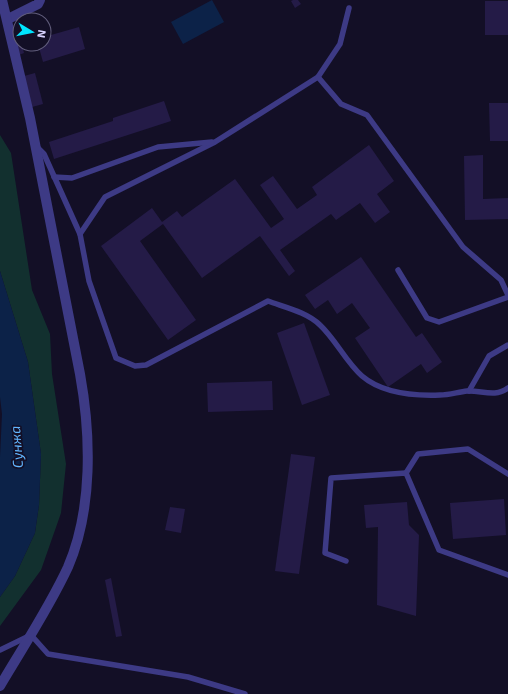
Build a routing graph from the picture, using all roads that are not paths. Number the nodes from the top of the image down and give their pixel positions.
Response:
1 (2, 0) edge
2 (40, 0) edge
3 (349, 8) dead end
4 (8, 19) junction
5 (318, 77) junction
6 (216, 142) junction
7 (35, 144) junction
8 (54, 177) junction
9 (80, 234) junction
10 (398, 270) dead end
11 (508, 296) edge
12 (508, 345) edge
13 (508, 388) edge
14 (469, 391) junction
15 (406, 473) junction
16 (508, 474) edge
17 (346, 561) dead end
18 (508, 575) edge
19 (31, 635) junction
20 (0, 650) edge
21 (0, 686) edge
22 (245, 694) edge

1 - 4 street
2 - 4 street
3 - 5 lane
4 - 7 street
5 - 6 lane
5 - 11 lane
6 - 8 lane
6 - 9 lane
7 - 8 lane
7 - 19 street
8 - 9 lane
9 - 14 lane
10 - 11 lane
12 - 14 lane
13 - 14 lane
15 - 16 lane
15 - 17 lane
15 - 18 lane
19 - 20 lane
19 - 21 street
19 - 22 lane

